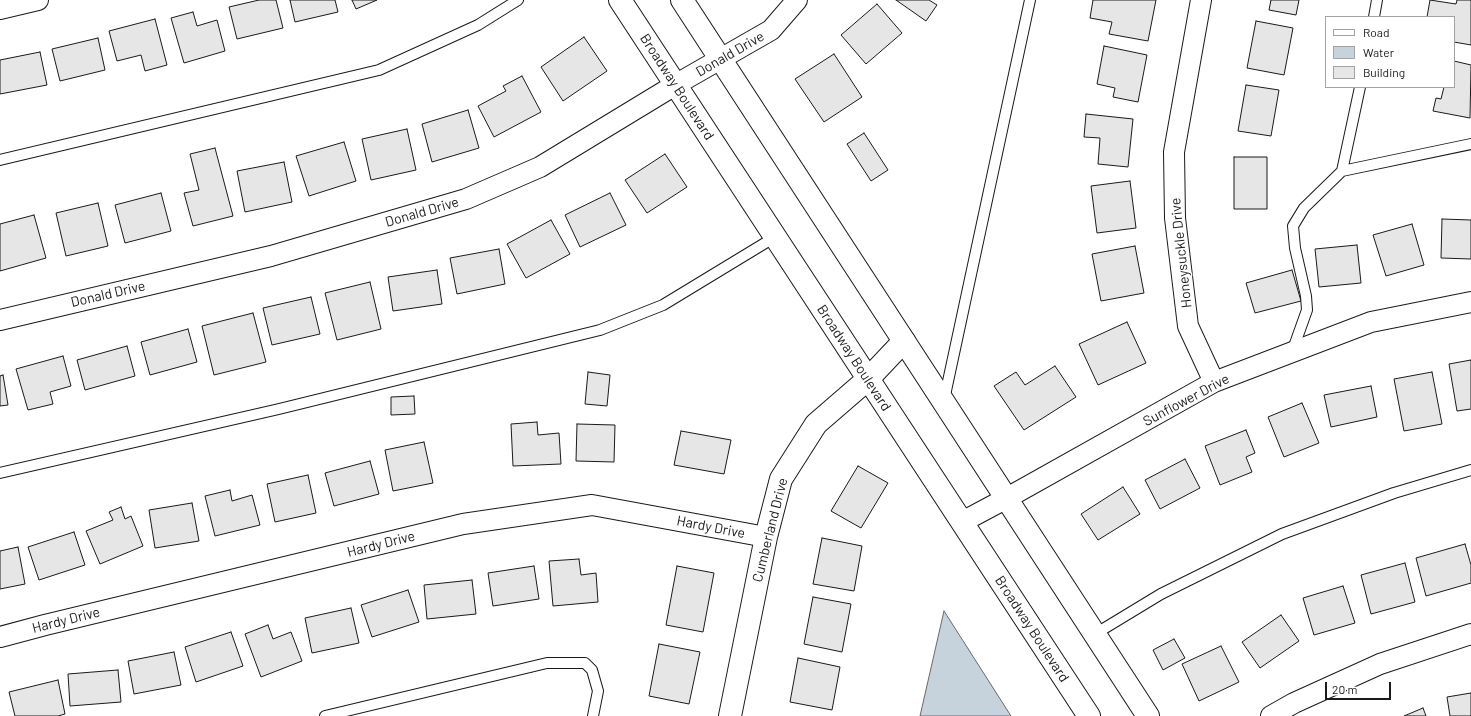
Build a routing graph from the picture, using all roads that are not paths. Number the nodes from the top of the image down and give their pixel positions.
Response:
1 (38, 0) edge
2 (518, 0) edge
3 (620, 0) edge
4 (682, 0) edge
5 (797, 0) edge
6 (1030, 0) edge
7 (1201, 0) edge
8 (1377, 0) edge
9 (0, 9) edge
10 (1374, 16) edge
11 (721, 59) junction
12 (676, 85) junction
13 (1360, 88) edge
14 (1471, 144) edge
15 (0, 160) edge
16 (1342, 171) junction
17 (774, 237) junction
18 (1471, 302) edge
19 (0, 320) edge
20 (904, 341) junction
21 (1292, 352) junction
22 (868, 379) junction
23 (1214, 382) junction
24 (944, 402) junction
25 (1471, 470) edge
26 (0, 473) edge
27 (1006, 498) junction
28 (962, 522) junction
29 (766, 537) junction
30 (1095, 634) junction
31 (1471, 634) edge
32 (0, 637) edge
33 (325, 716) edge
34 (593, 716) edge
35 (730, 716) edge
36 (1089, 716) edge
37 (1148, 716) edge
38 (1271, 716) edge

1 - 9 street
2 - 15 lane
3 - 12 main road, Broadway Boulevard
4 - 11 main road
5 - 11 street, Donald Drive
6 - 24 lane
7 - 23 street, Honeysuckle Drive
8 - 10 lane
11 - 12 street, Donald Drive
11 - 20 main road
12 - 17 main road, Broadway Boulevard
12 - 19 street, Donald Drive
13 - 16 lane
14 - 16 lane
16 - 21 lane
17 - 22 main road, Broadway Boulevard
17 - 26 lane
18 - 21 street, Sunflower Drive
20 - 22 main road, Cumberland Drive
20 - 24 main road
21 - 23 street, Sunflower Drive
22 - 28 main road, Broadway Boulevard
22 - 29 main road, Cumberland Drive
23 - 27 street, Sunflower Drive
24 - 27 main road
25 - 30 lane
27 - 28 street, Sunflower Drive
27 - 30 main road
28 - 36 main road, Broadway Boulevard
29 - 32 street, Hardy Drive
29 - 35 main road, Cumberland Drive
30 - 37 main road
31 - 38 street
33 - 34 lane

